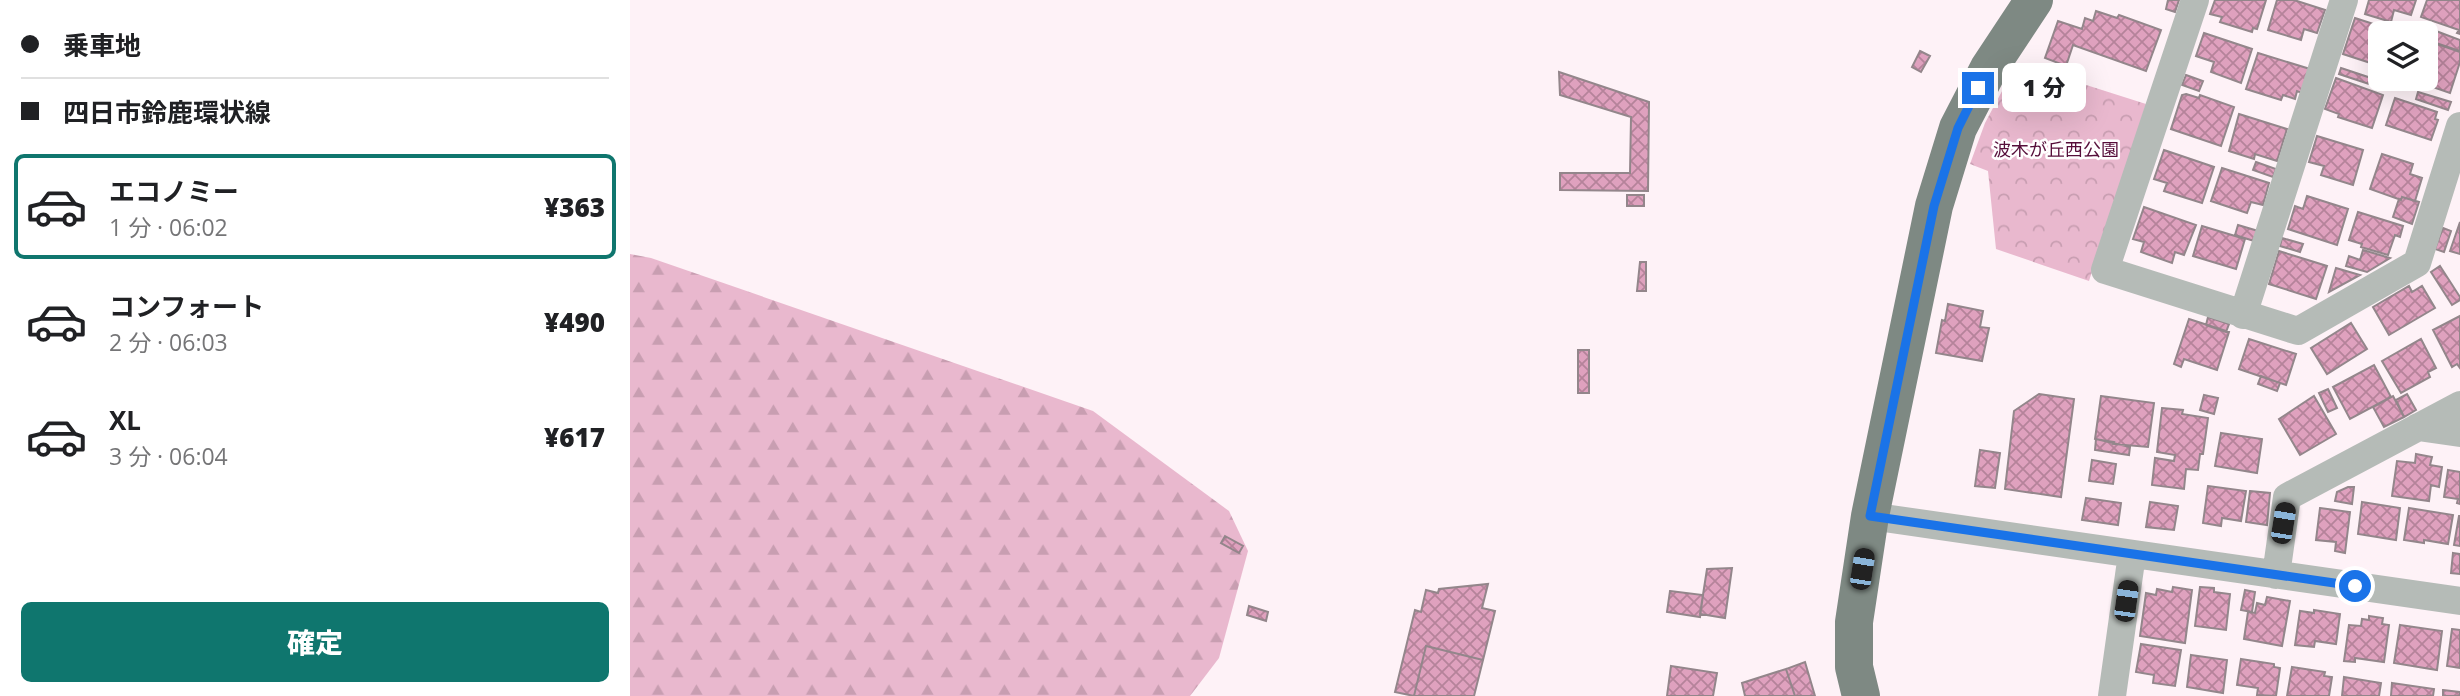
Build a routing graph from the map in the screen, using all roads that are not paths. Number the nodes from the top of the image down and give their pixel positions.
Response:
1 (2034, 0) edge
2 (2195, 0) edge
3 (2344, 0) edge
4 (2460, 130) edge
5 (2243, 315) junction
6 (2460, 405) edge
7 (2418, 427) junction
8 (2460, 433) edge
9 (1870, 516) junction
10 (2132, 554) junction
11 (2276, 575) junction
12 (2460, 601) edge
13 (1861, 696) edge
14 (2112, 696) edge

1 - 9 main road
2 - 5 street
3 - 5 street
4 - 5 street
6 - 7 street
7 - 8 street
7 - 11 street
9 - 10 street
9 - 13 main road
10 - 11 street
10 - 14 street
11 - 12 street

